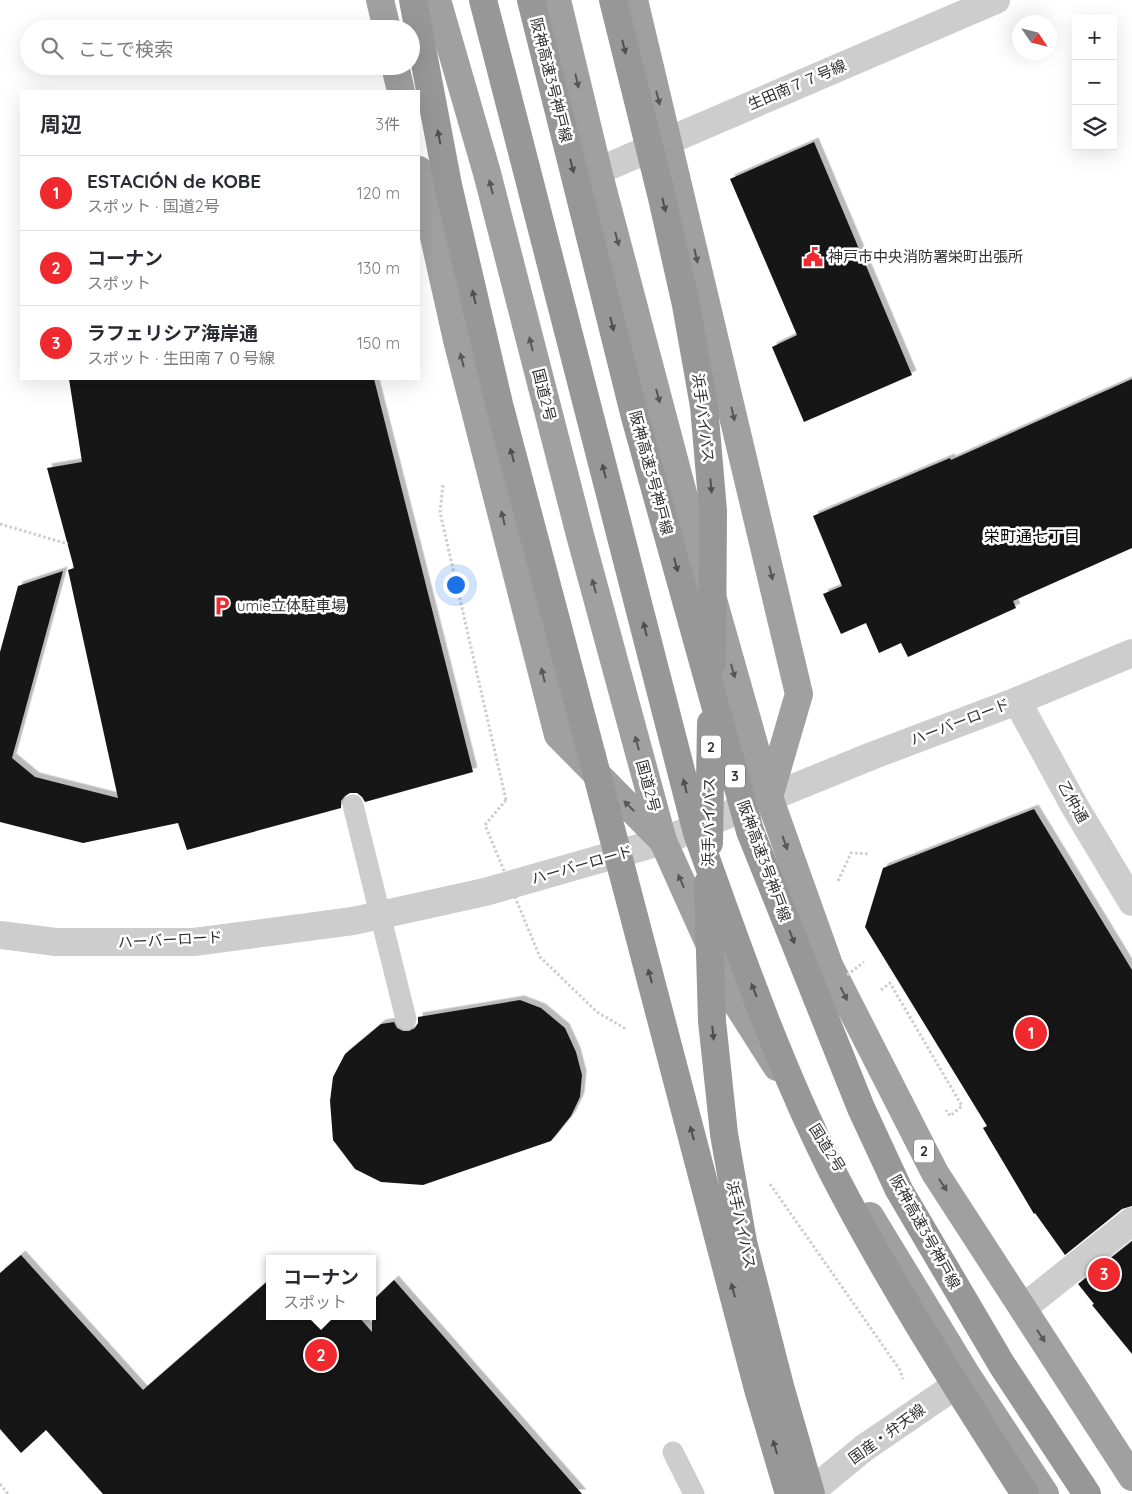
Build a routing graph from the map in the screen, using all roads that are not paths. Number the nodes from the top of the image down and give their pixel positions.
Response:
1 (380, 0) edge
2 (413, 0) edge
3 (437, 0) edge
4 (483, 0) edge
5 (530, 0) edge
6 (558, 0) edge
7 (612, 0) edge
8 (634, 0) edge
9 (996, 0) edge
10 (385, 20) edge
11 (417, 20) edge
12 (420, 37) edge
13 (397, 75) edge
14 (401, 90) edge
15 (668, 141) junction
16 (598, 171) junction
17 (420, 174) edge
18 (1132, 653) edge
19 (1017, 701) junction
20 (769, 797) junction
21 (353, 805) dead end
22 (663, 841) junction
23 (1132, 902) edge
24 (0, 935) edge
25 (406, 1019) dead end
26 (1132, 1221) edge
27 (1023, 1308) junction
28 (968, 1377) junction
29 (672, 1452) dead end
30 (1132, 1478) edge
31 (694, 1494) edge
32 (789, 1494) edge
33 (810, 1494) edge
34 (1025, 1494) edge
35 (1045, 1494) edge
36 (1087, 1494) edge

1 - 10 highway
11 -> 2 highway, 浜手バイパス, bridge
22 -> 3 highway, 国道2号
34 -> 4 highway, bridge
5 -> 36 highway, 阪神高速3号神戸線 / 3, bridge
6 -> 16 highway, 2
7 -> 33 highway, 浜手バイパス / 2, bridge
8 -> 15 highway
9 - 15 street, 生田南７７号線
32 -> 12 highway, 浜手バイパス, bridge
13 - 14 highway
15 - 16 street, 生田南７７号線
15 -> 20 highway
16 -> 20 highway, 2
22 -> 17 highway
18 - 19 street, ハーバーロード
19 - 20 street, ハーバーロード
19 - 23 street, 乙仲通
20 - 22 street, ハーバーロード
20 -> 27 highway, 2
21 - 25 lane, bridge
22 - 24 street, ハーバーロード
28 -> 22 highway, 国道2号
26 - 27 street
27 -> 30 highway, 2
28 - 33 street, 国産・弁天線
28 - 35 highway, 国道2号
29 - 31 lane

